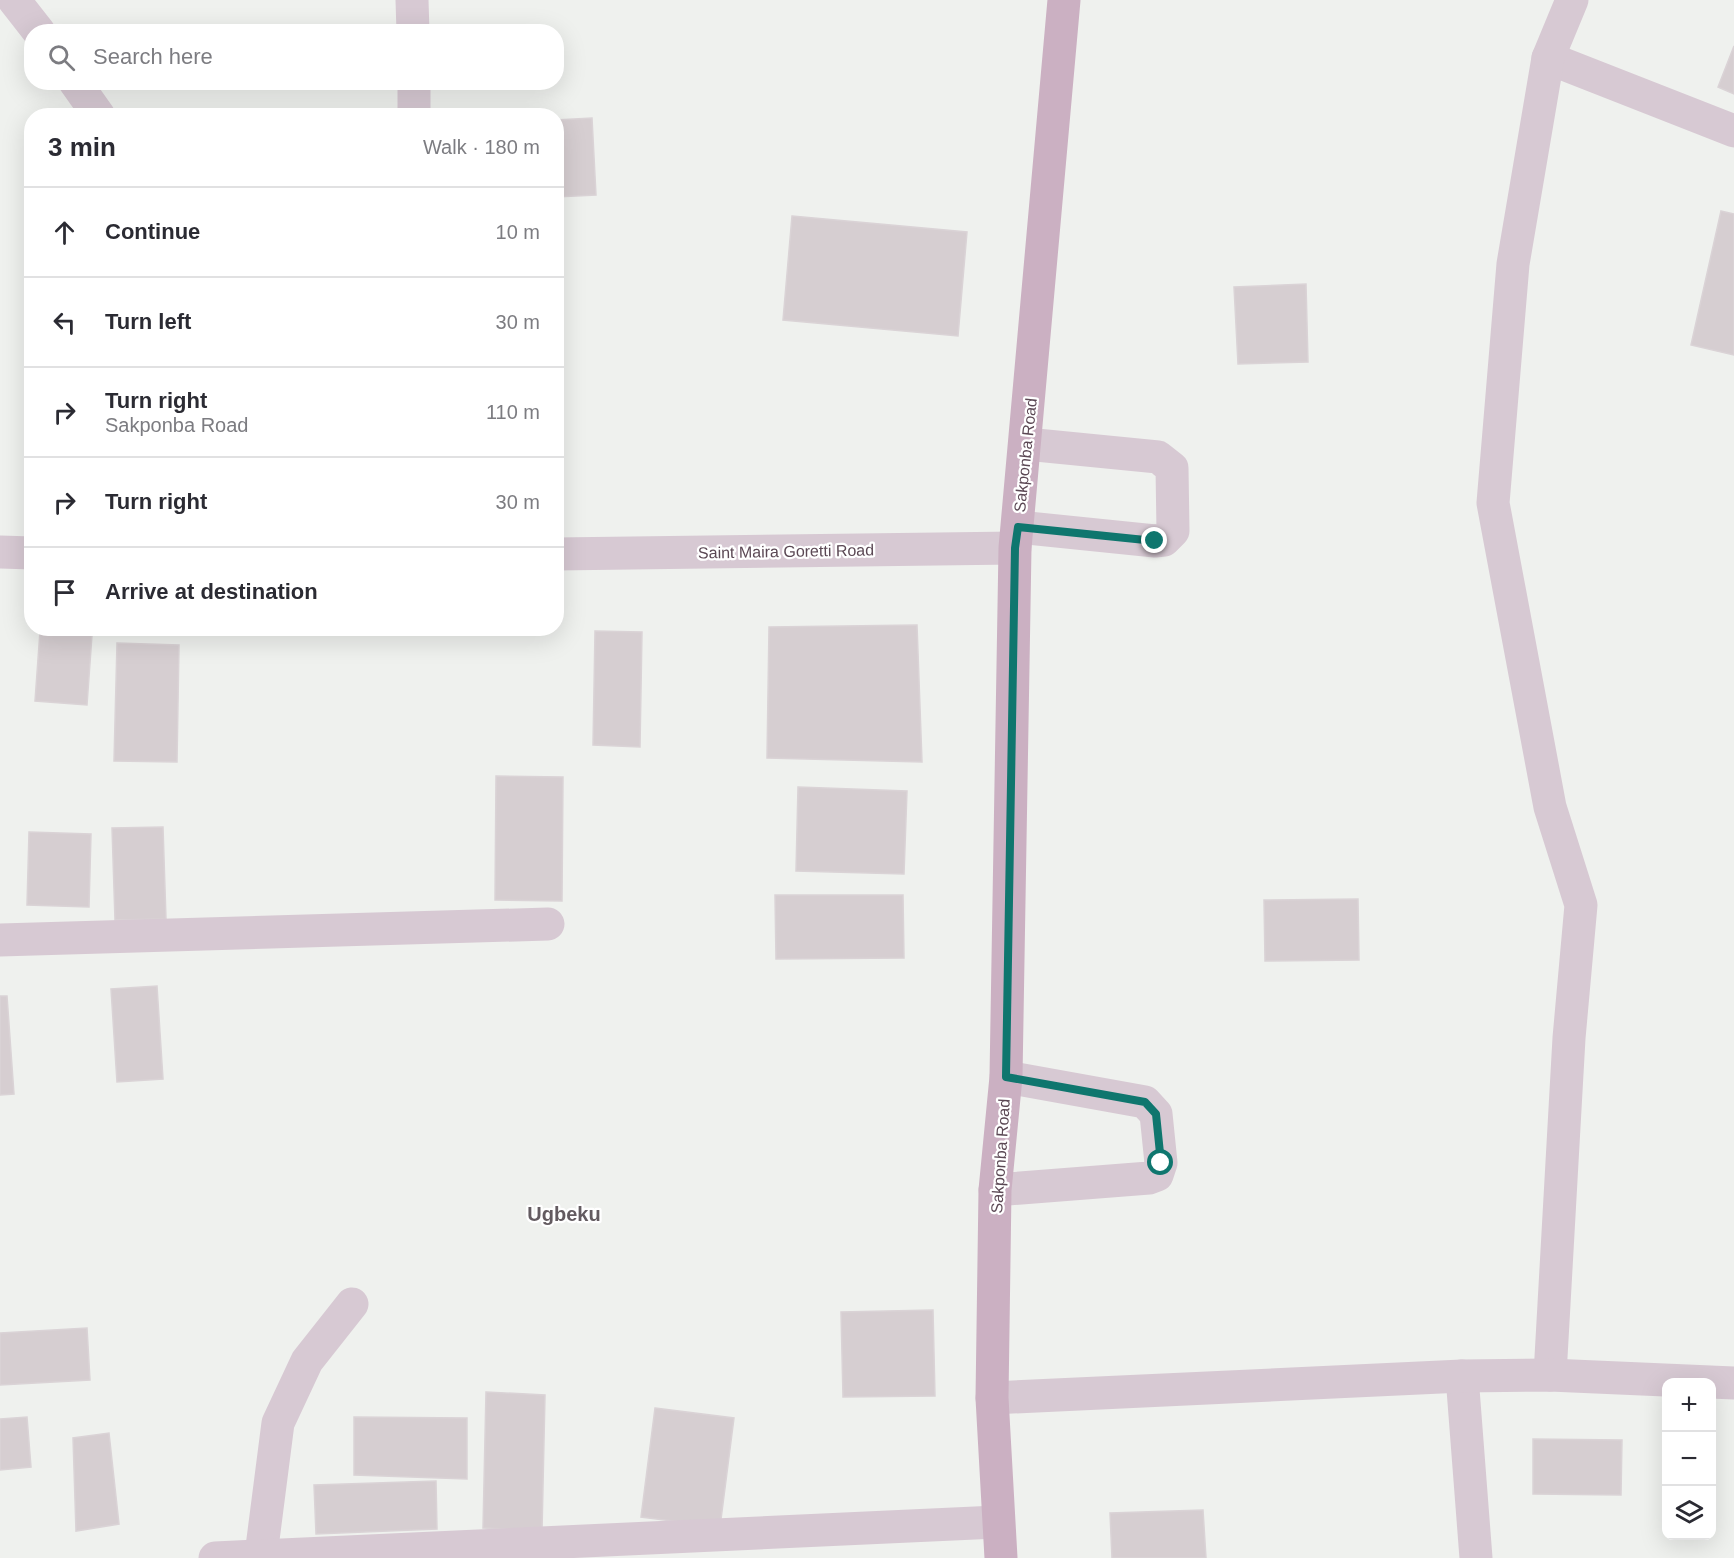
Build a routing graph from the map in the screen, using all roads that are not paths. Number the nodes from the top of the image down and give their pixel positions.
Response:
1 (14, 0) edge
2 (412, 0) edge
3 (1064, 0) edge
4 (1572, 0) edge
5 (33, 24) edge
6 (413, 24) edge
7 (1548, 58) junction
8 (81, 90) edge
9 (414, 90) edge
10 (93, 108) edge
11 (414, 108) edge
12 (1734, 131) edge
13 (1026, 444) junction
14 (1016, 537) junction
15 (0, 552) edge
16 (24, 553) edge
17 (564, 554) edge
18 (548, 924) dead end
19 (0, 940) edge
20 (1006, 1077) junction
21 (996, 1190) junction
22 (352, 1304) dead end
23 (1462, 1376) junction
24 (1550, 1376) junction
25 (1734, 1383) edge
26 (992, 1398) junction
27 (997, 1522) junction
28 (261, 1554) junction
29 (215, 1558) edge
30 (1001, 1558) edge
31 (1476, 1558) edge

1 - 5 street
2 - 6 street
3 - 13 main road, Sakponba Road
4 - 7 street
7 - 12 street
7 - 24 street
8 - 10 street
9 - 11 street
13 - 14 main road, Sakponba Road
13 - 14 street, Saint Maira Goretti Road
14 - 17 street, Saint Maira Goretti Road
14 - 20 main road, Sakponba Road
15 - 16 street
18 - 19 street
20 - 21 main road, Sakponba Road
20 - 21 street
21 - 26 main road, Sakponba Road
22 - 28 street
23 - 24 street
23 - 26 street
23 - 31 street
24 - 25 street
26 - 27 main road, Sakponba Road
27 - 28 street
27 - 30 main road, Sakponba Road
28 - 29 street

